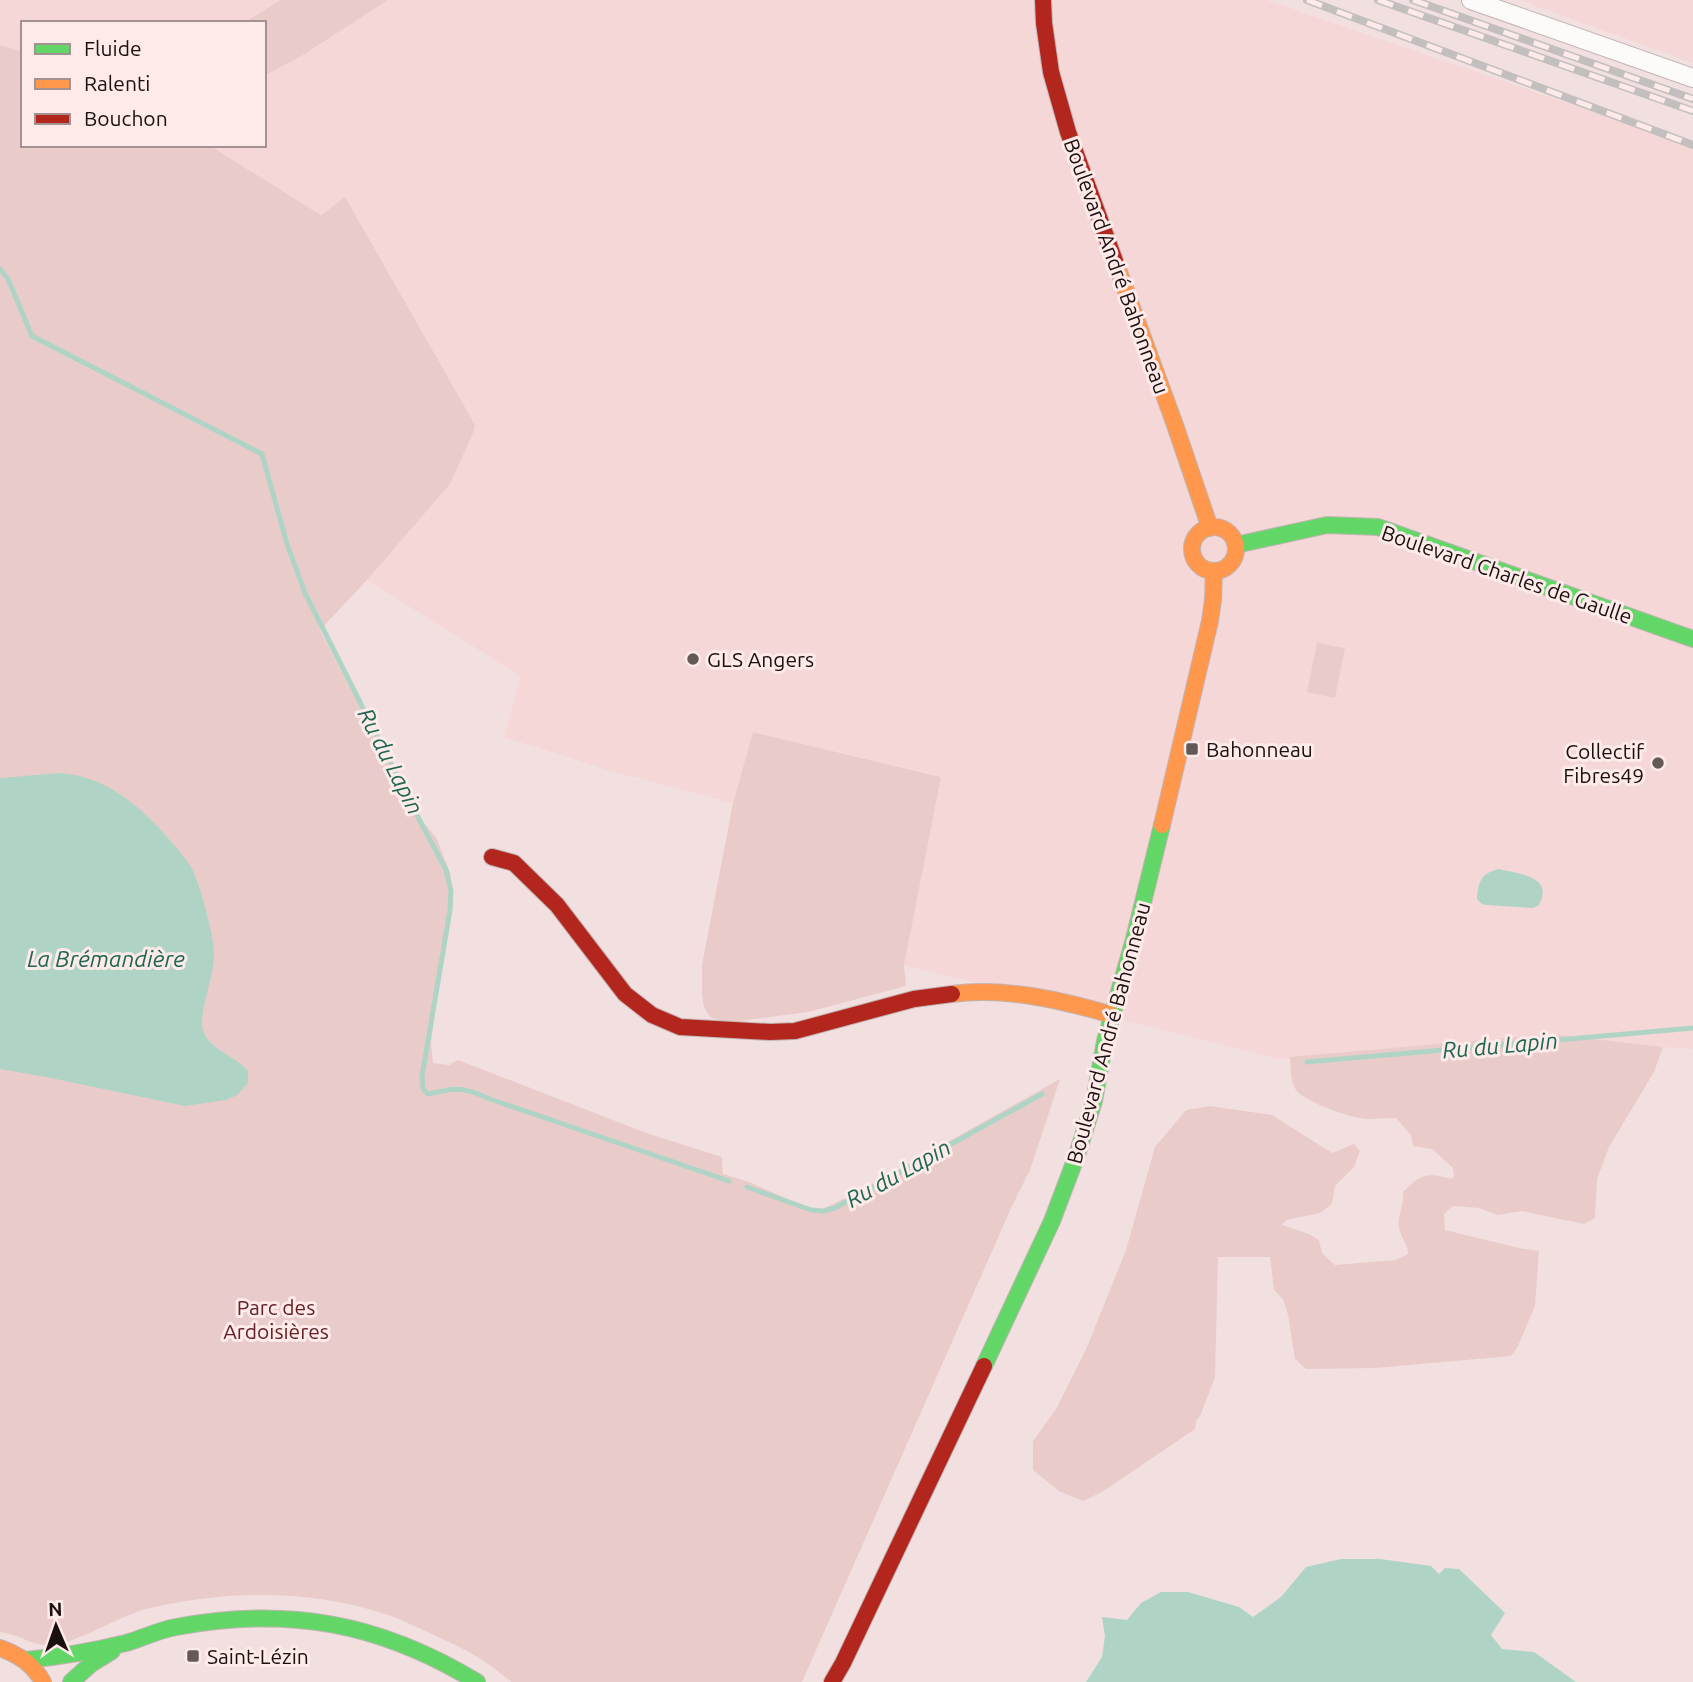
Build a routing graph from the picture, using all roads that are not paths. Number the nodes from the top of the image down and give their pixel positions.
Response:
1 (1043, 0) edge
2 (1471, 0) edge
3 (1693, 78) edge
4 (1210, 528) junction
5 (1236, 545) junction
6 (1214, 571) junction
7 (1693, 639) edge
8 (492, 857) dead end
9 (1112, 1015) junction
10 (128, 1642) junction
11 (0, 1648) edge
12 (26, 1660) junction
13 (43, 1682) edge
14 (71, 1682) edge
15 (477, 1682) edge
16 (833, 1682) edge

1 - 4 street, Boulevard André Bahonneau
2 - 3 street
4 - 5 street
4 - 6 street
5 - 6 street
5 - 7 street, Boulevard Charles de Gaulle
6 - 9 street, Boulevard André Bahonneau
8 - 9 street
9 - 16 street, Boulevard André Bahonneau
10 - 12 street
10 - 14 street
10 - 15 street
11 - 12 street
12 - 13 street

